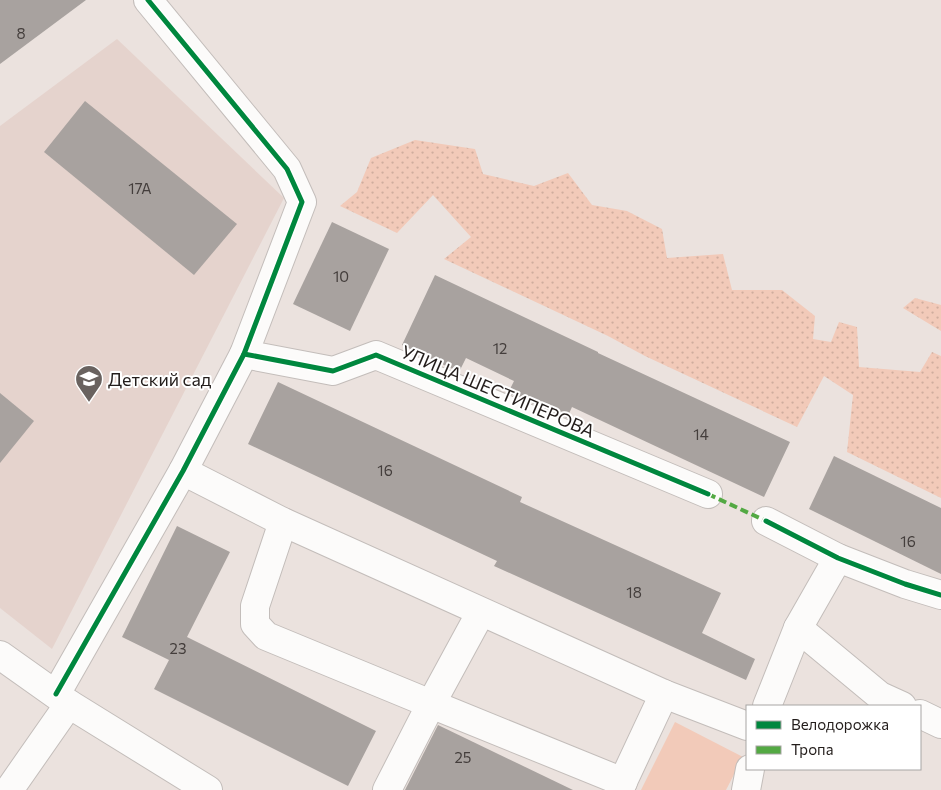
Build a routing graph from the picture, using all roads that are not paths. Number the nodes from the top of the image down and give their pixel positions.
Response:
1 (148, 0) edge
2 (244, 354) junction
3 (182, 471) junction
4 (708, 494) dead end
5 (766, 521) dead end
6 (283, 522) junction
7 (838, 558) junction
8 (941, 595) edge
9 (481, 612) junction
10 (798, 628) junction
11 (0, 655) edge
12 (664, 694) junction
13 (62, 699) junction
14 (431, 704) junction
15 (767, 705) edge
16 (900, 705) edge
17 (921, 714) edge
18 (941, 724) edge
19 (746, 726) edge
20 (750, 770) edge
21 (621, 786) edge
22 (9, 790) edge
23 (208, 790) edge
24 (387, 790) edge
25 (746, 790) edge

1 - 2 street
2 - 3 street
2 - 4 street, УЛИЦА ШЕСТИПЕРОВА
3 - 6 street
3 - 13 street
5 - 7 street
6 - 9 street
6 - 14 street
7 - 8 street
7 - 10 street
9 - 12 street
9 - 14 street
10 - 15 street
10 - 16 street
11 - 13 street
12 - 19 street
12 - 21 street
13 - 22 street
13 - 23 street
14 - 21 street
14 - 24 street
17 - 18 street
20 - 25 street

